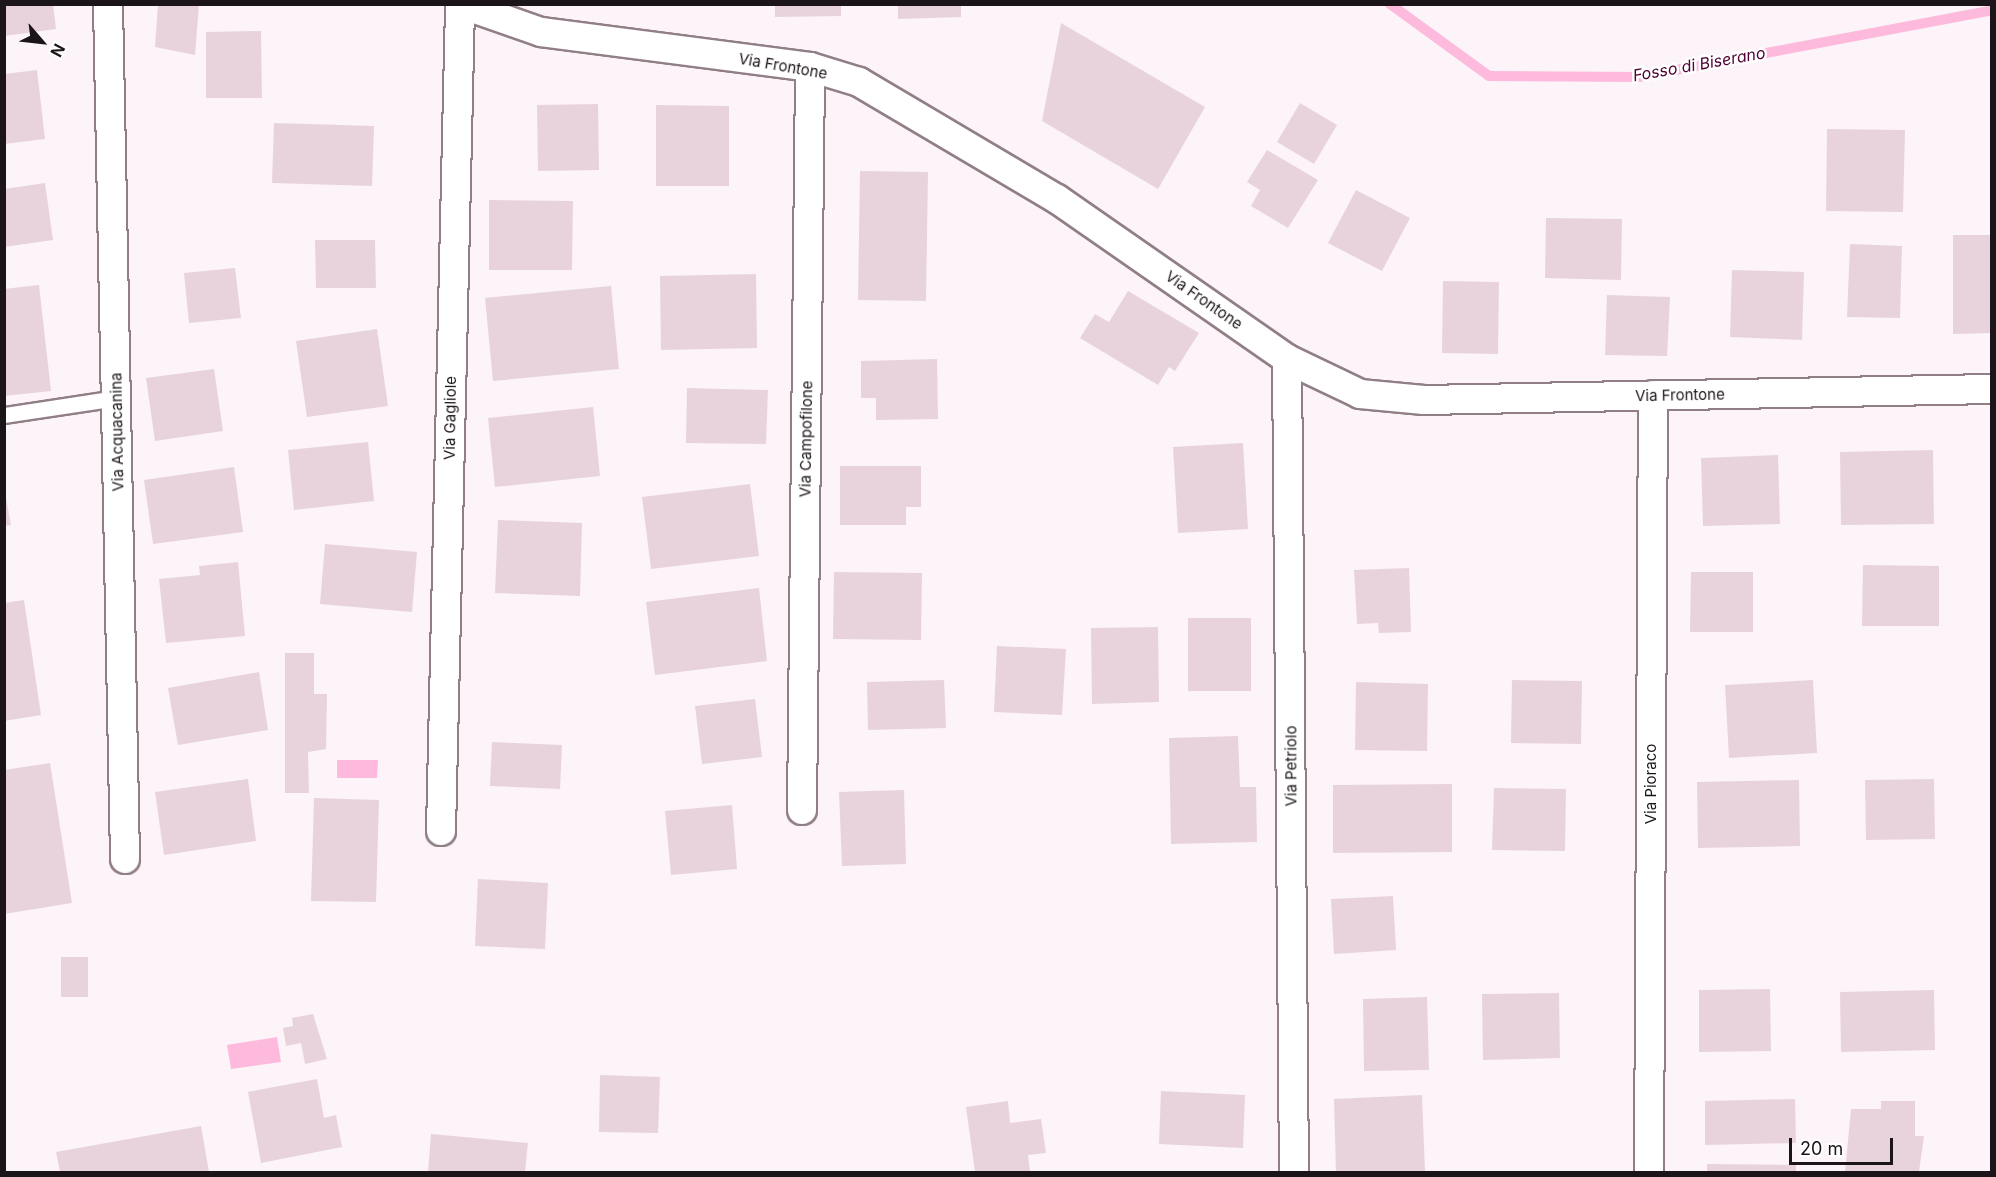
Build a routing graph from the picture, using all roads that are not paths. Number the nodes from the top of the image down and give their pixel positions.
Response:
1 (108, 4) edge
2 (461, 4) edge
3 (810, 67) junction
4 (1287, 358) junction
5 (1992, 389) edge
6 (1653, 395) junction
7 (116, 398) junction
8 (4, 415) edge
9 (802, 810) dead end
10 (441, 831) dead end
11 (125, 859) dead end
12 (1294, 1173) edge
13 (1649, 1173) edge

1 - 7 street, Via Acquacanina
2 - 3 street, Via Frontone
2 - 10 street, Via Gagliole
3 - 4 street, Via Frontone
3 - 9 street, Via Campofilone
4 - 6 street, Via Frontone
4 - 12 street, Via Petriolo
5 - 6 street, Via Frontone
6 - 13 street, Via Pioraco
7 - 8 lane
7 - 11 street, Via Acquacanina

